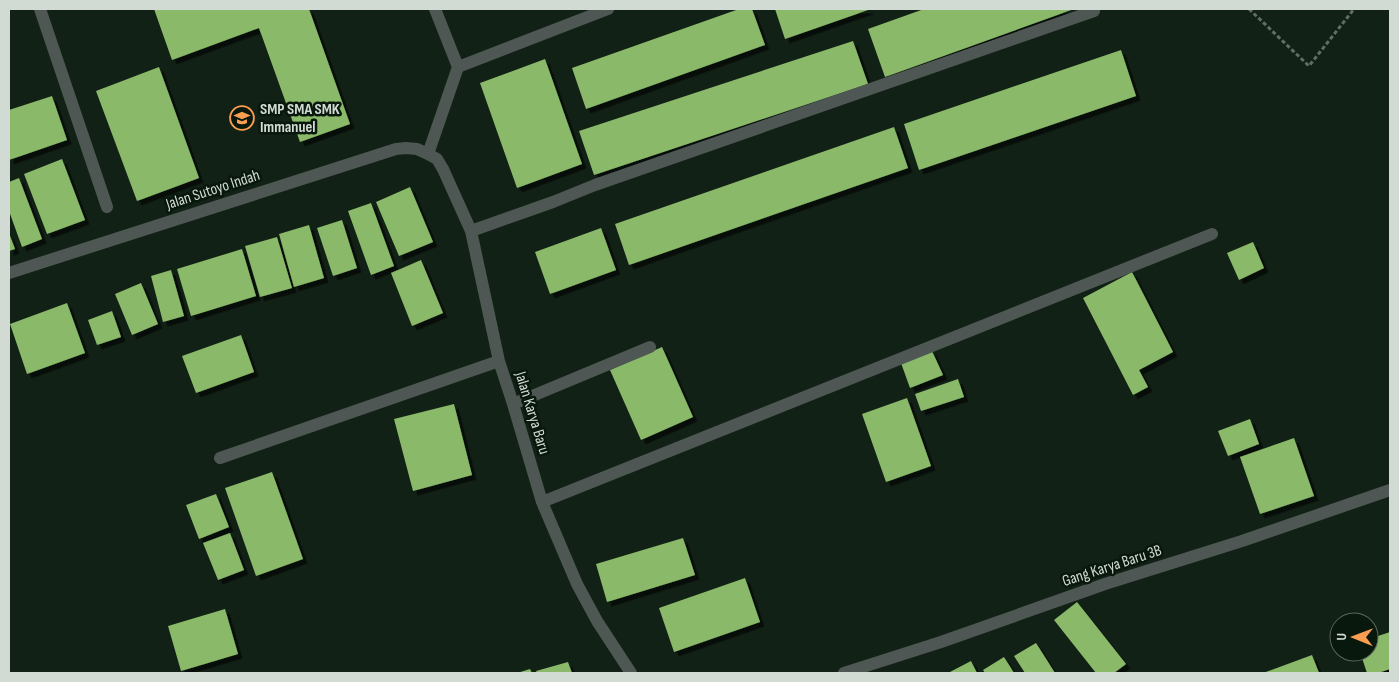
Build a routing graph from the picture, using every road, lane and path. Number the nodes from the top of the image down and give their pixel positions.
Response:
1 (40, 9) edge
2 (435, 9) edge
3 (608, 9) edge
4 (1249, 9) edge
5 (1354, 9) edge
6 (1094, 10) dead end
7 (593, 11) edge
8 (458, 67) junction
9 (428, 154) junction
10 (107, 207) dead end
11 (471, 231) junction
12 (1212, 234) dead end
13 (9, 273) edge
14 (650, 347) dead end
15 (498, 361) junction
16 (513, 404) junction
17 (220, 458) dead end
18 (1390, 490) edge
19 (542, 502) junction
20 (631, 673) edge
21 (844, 673) edge

1 - 10 street
2 - 8 street
3 - 7 street
4 - 5 path
6 - 11 street
7 - 8 street
8 - 9 street
9 - 11 street, Jalan Karya Baru
9 - 13 street, Jalan Sutoyo Indah
11 - 15 street, Jalan Karya Baru
12 - 19 street
14 - 16 street
15 - 16 street, Jalan Karya Baru
15 - 17 street
16 - 19 street, Jalan Karya Baru
18 - 21 street, Gang Karya Baru 3B
19 - 20 street, Jalan Karya Baru

